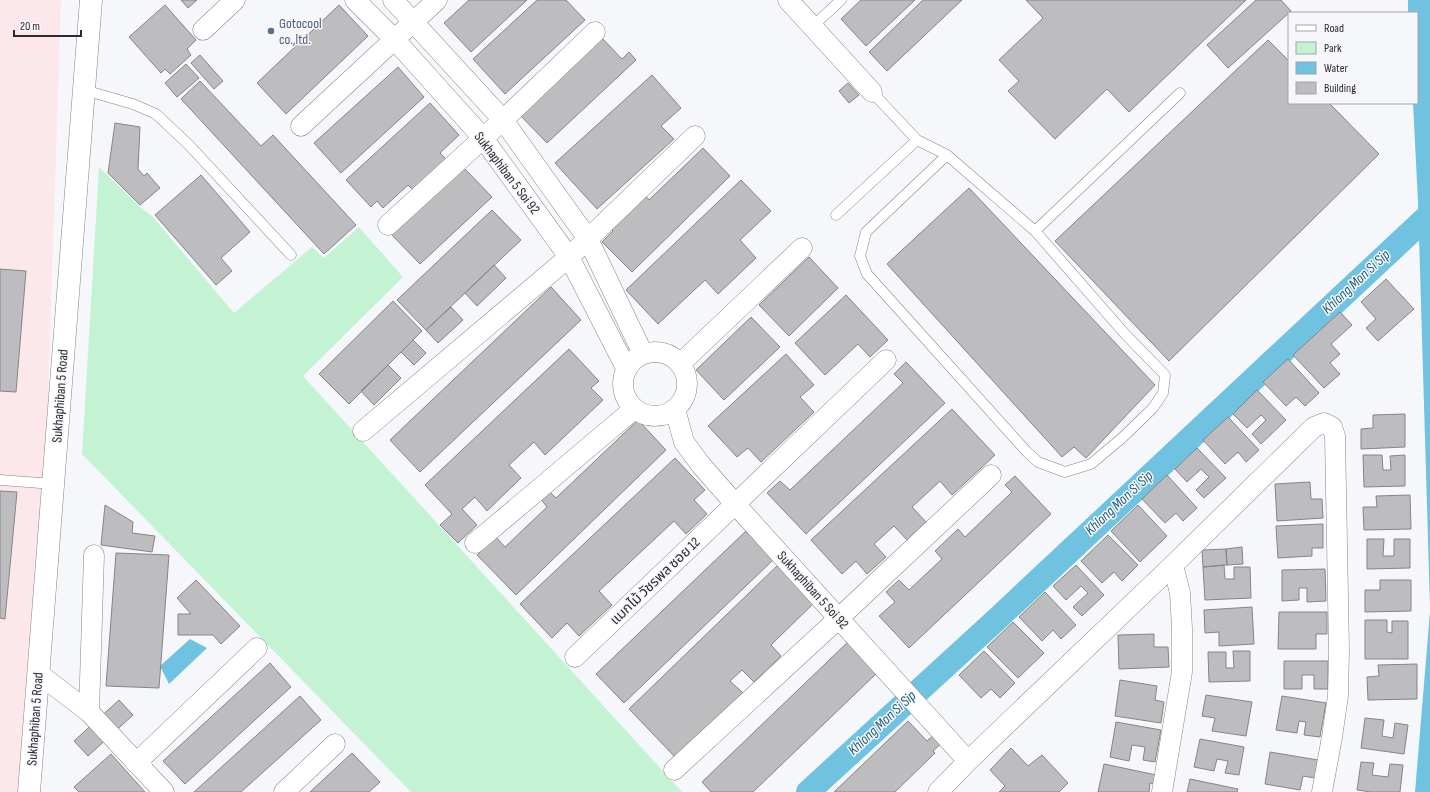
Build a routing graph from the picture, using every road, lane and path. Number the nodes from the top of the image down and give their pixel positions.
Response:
1 (92, 0) edge
2 (235, 0) edge
3 (355, 0) edge
4 (393, 0) edge
5 (437, 0) edge
6 (788, 0) edge
7 (841, 0) edge
8 (414, 22) junction
9 (812, 27) junction
10 (203, 30) dead end
11 (595, 32) dead end
12 (395, 40) junction
13 (84, 90) junction
14 (872, 92) joint
15 (1180, 93) dead end
16 (503, 120) junction
17 (301, 126) dead end
18 (695, 136) dead end
19 (483, 138) junction
20 (917, 140) junction
21 (947, 155) junction
22 (836, 215) dead end
23 (388, 225) dead end
24 (1035, 231) junction
25 (588, 239) junction
26 (802, 248) dead end
27 (291, 255) dead end
28 (569, 257) junction
29 (643, 354) junction
30 (886, 360) dead end
31 (681, 363) junction
32 (626, 368) junction
33 (634, 409) junction
34 (675, 409) junction
35 (363, 431) dead end
36 (991, 475) dead end
37 (0, 480) edge
38 (54, 484) junction
39 (735, 504) junction
40 (475, 543) dead end
41 (94, 555) dead end
42 (1173, 565) junction
43 (839, 618) junction
44 (257, 648) dead end
45 (575, 657) dead end
46 (39, 674) junction
47 (89, 712) junction
48 (335, 744) dead end
49 (968, 761) junction
50 (136, 763) junction
51 (674, 770) dead end
52 (29, 792) edge
53 (164, 792) edge
54 (284, 792) edge
55 (938, 792) edge
56 (1162, 792) edge
57 (1322, 792) edge

1 - 13 main road, Sukhaphiban 5 Road
2 - 10 street
3 - 12 street, Sukhaphiban 5 Soi 92
4 - 8 street
5 - 8 street
6 - 9 street
7 - 9 lane
8 - 12 street
8 - 16 street
9 - 14 street
11 - 16 street
12 - 17 street
12 - 19 street, Sukhaphiban 5 Soi 92
13 - 27 lane
13 - 38 main road, Sukhaphiban 5 Road
14 - 20 lane
15 - 24 lane
16 - 19 street
16 - 25 street
18 - 25 street
19 - 23 street
19 - 28 street, Sukhaphiban 5 Soi 92
20 - 21 lane
20 - 22 lane
21 - 24 lane
21 - 24 lane
25 - 28 street
25 - 29 street
26 - 31 street
28 - 32 street, Sukhaphiban 5 Soi 92
28 - 35 street
29 - 31 street
29 - 32 street
30 - 39 street, แมกไม้ วัชรพล ซอย 12
31 - 34 street
32 - 33 street
33 - 34 street
33 - 40 street
34 - 39 street, Sukhaphiban 5 Soi 92
36 - 43 street
37 - 38 lane
38 - 46 main road, Sukhaphiban 5 Road
39 - 43 street, Sukhaphiban 5 Soi 92
39 - 45 street, แมกไม้ วัชรพล ซอย 12
41 - 47 street
42 - 49 street
42 - 56 street
42 - 57 street
43 - 49 street, Sukhaphiban 5 Soi 92
43 - 51 street
44 - 50 street
46 - 47 street
46 - 52 main road, Sukhaphiban 5 Road
47 - 50 street
48 - 54 street
49 - 55 street
50 - 53 street

